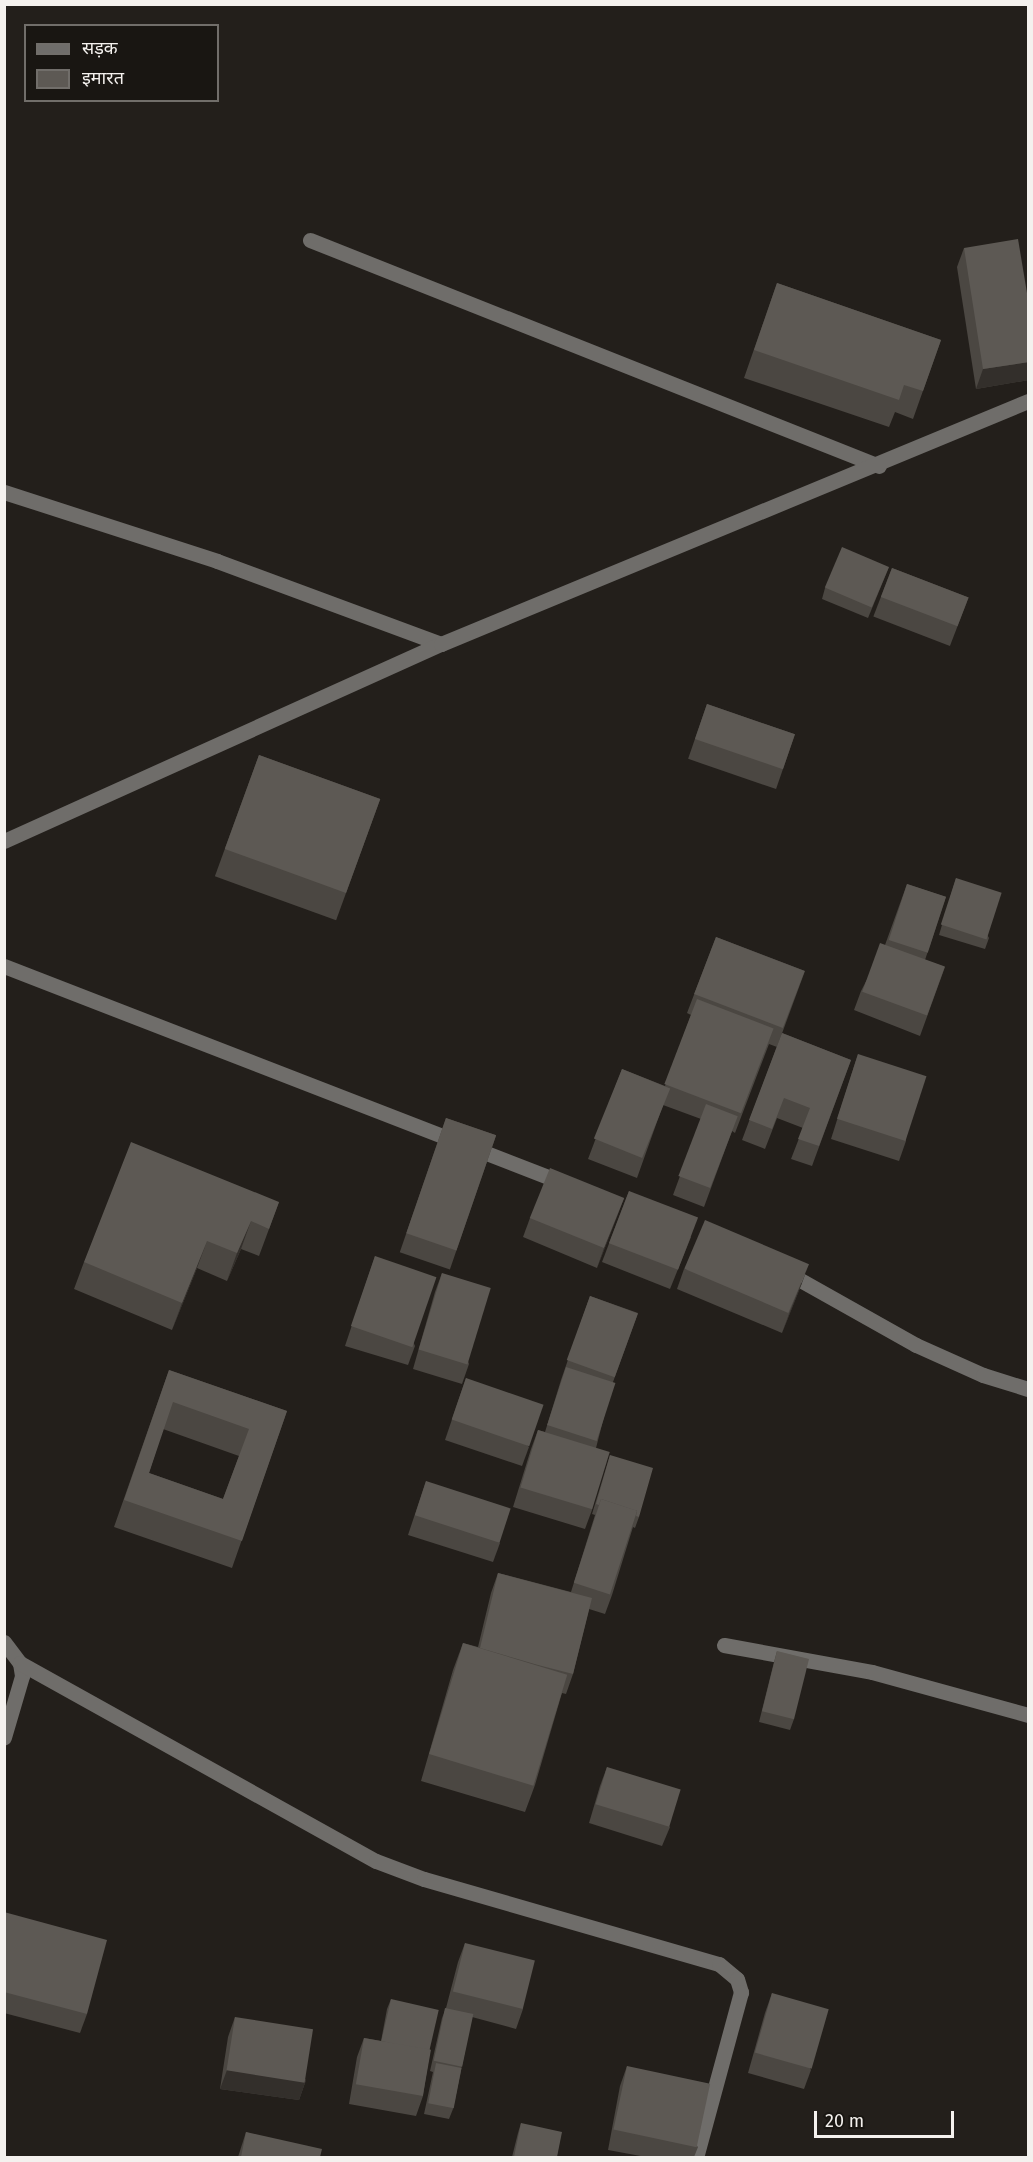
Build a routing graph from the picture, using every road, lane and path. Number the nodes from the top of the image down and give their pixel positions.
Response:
1 (310, 240) dead end
2 (1029, 400) edge
3 (879, 466) junction
4 (4, 492) edge
5 (441, 644) junction
6 (4, 841) edge
7 (4, 966) edge
8 (585, 1192) edge
9 (771, 1265) edge
10 (1029, 1389) edge
11 (4, 1642) edge
12 (724, 1645) dead end
13 (20, 1663) junction
14 (1029, 1715) edge
15 (4, 1737) edge
16 (696, 2157) edge

1 - 3 street
2 - 3 street
3 - 5 street
4 - 5 street
5 - 6 street
7 - 8 street
9 - 10 street
11 - 13 street
12 - 14 street
13 - 15 street
13 - 16 street

